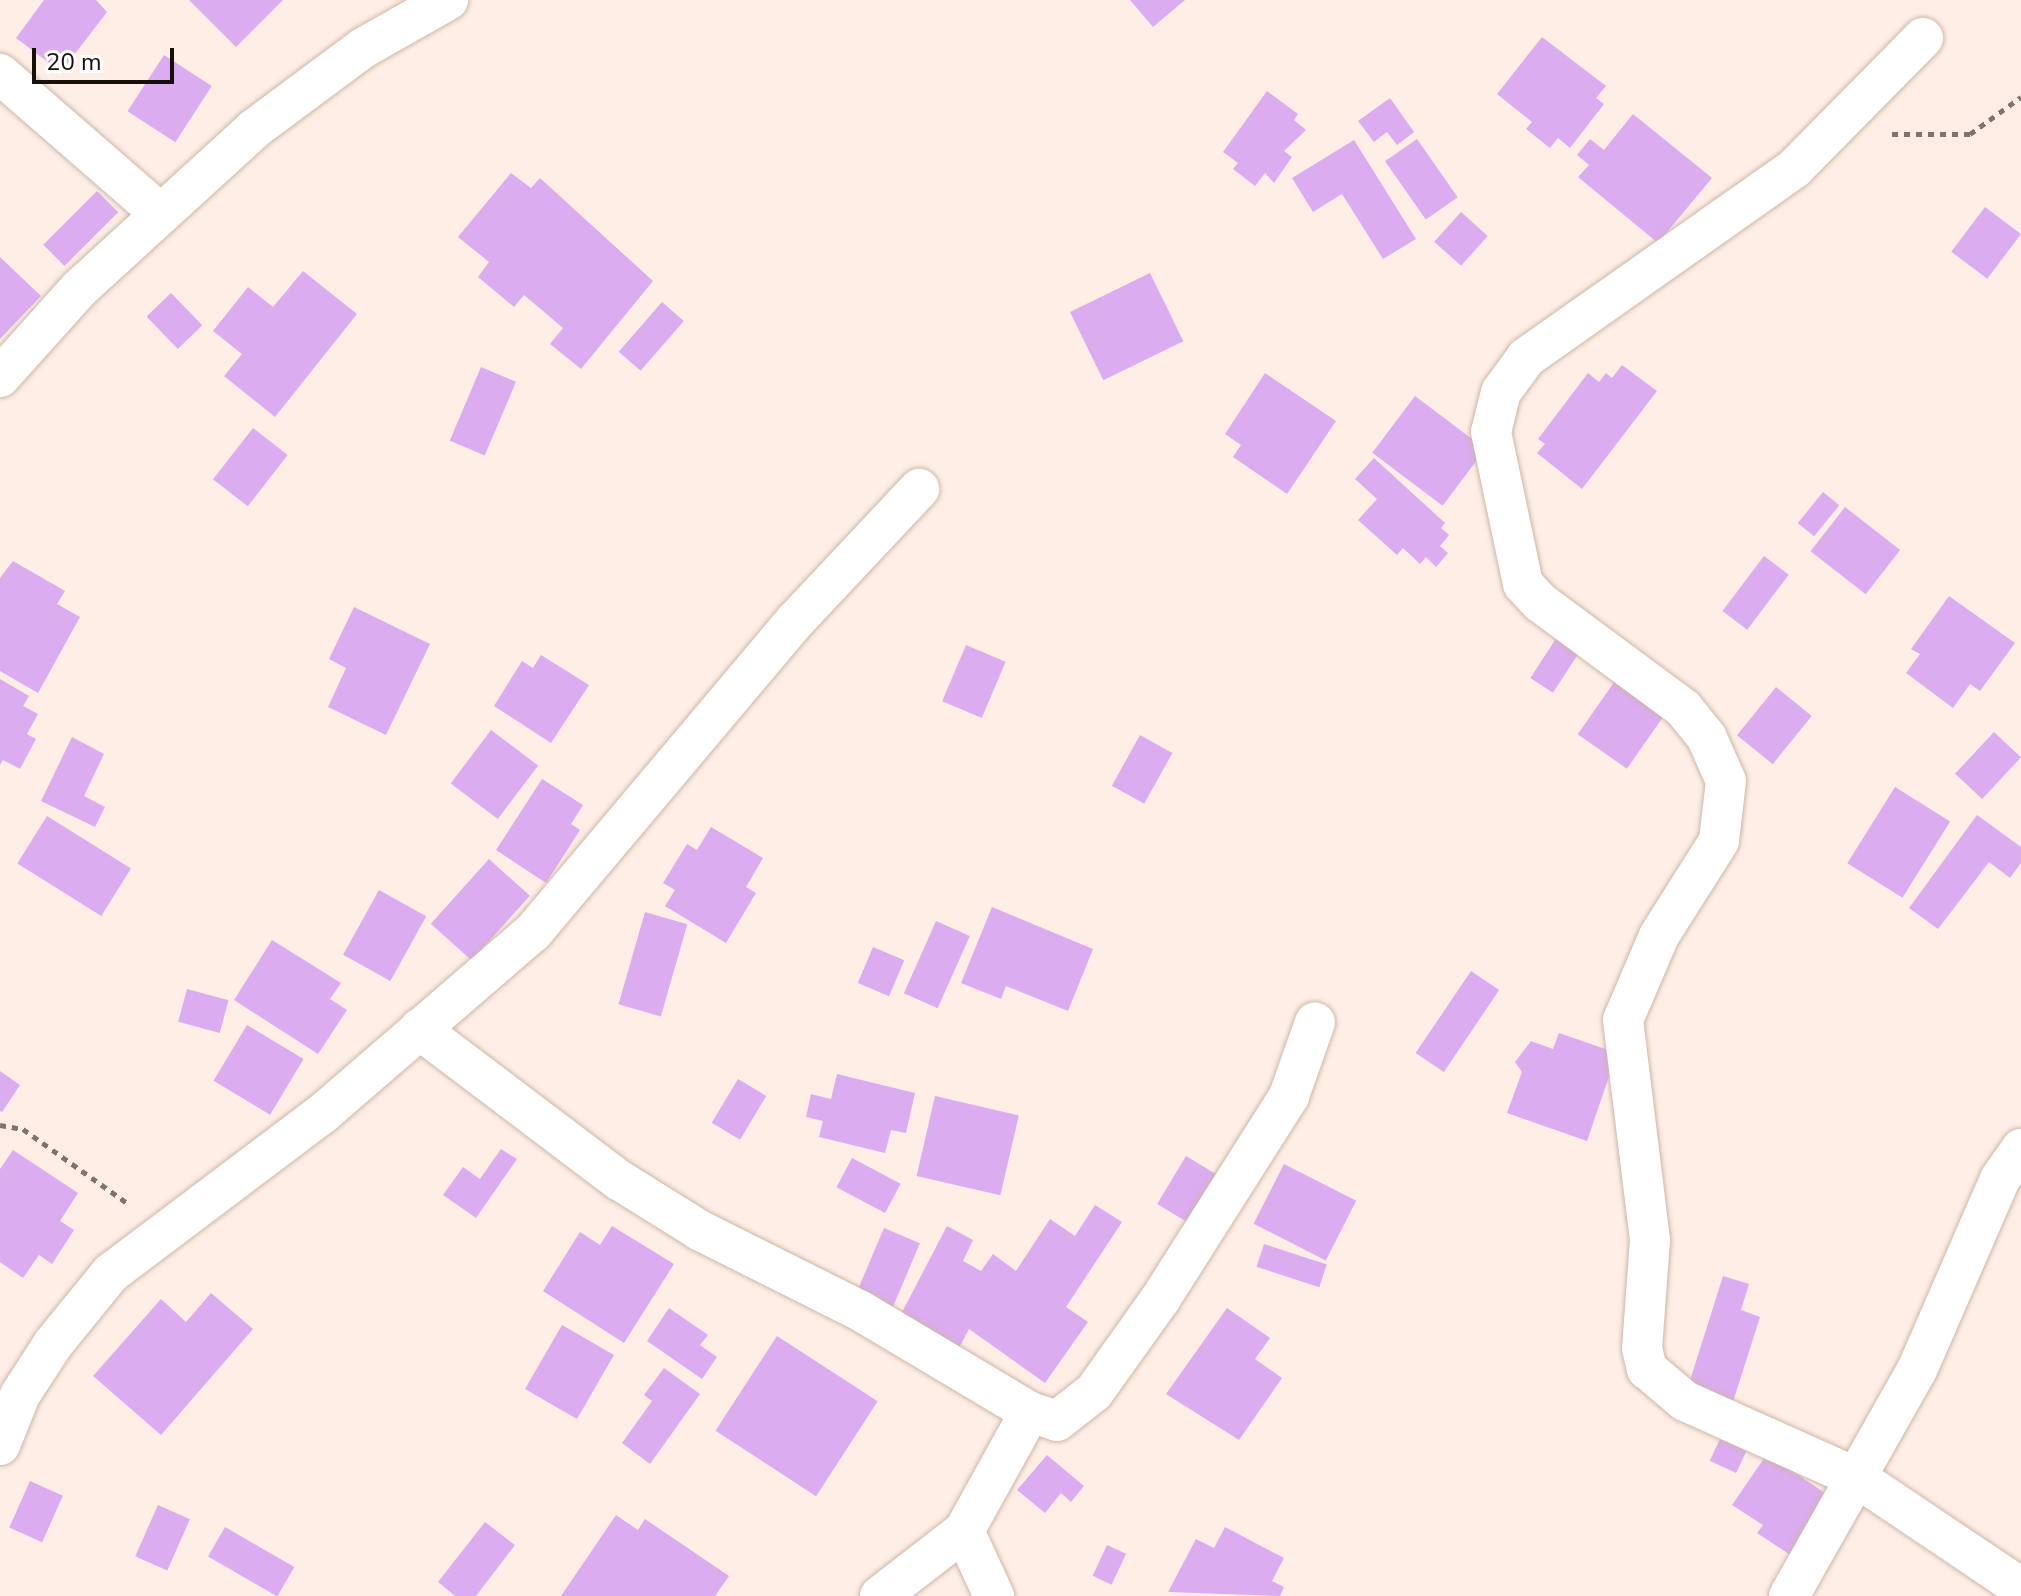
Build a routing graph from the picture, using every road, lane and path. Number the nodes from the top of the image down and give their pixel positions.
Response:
1 (448, 0) edge
2 (1923, 38) dead end
3 (0, 74) edge
4 (2021, 97) edge
5 (1831, 131) junction
6 (159, 212) junction
7 (0, 377) edge
8 (919, 489) dead end
9 (1315, 1022) dead end
10 (419, 1029) junction
11 (0, 1125) edge
12 (2021, 1149) edge
13 (164, 1232) junction
14 (1030, 1412) junction
15 (0, 1445) edge
16 (1859, 1479) junction
17 (964, 1531) junction
18 (2021, 1588) edge
19 (880, 1596) edge
20 (994, 1596) edge
21 (1789, 1596) edge

1 - 6 street
2 - 5 street
3 - 6 street
4 - 5 path
5 - 16 street
6 - 7 street
8 - 10 street
9 - 14 street
10 - 13 street
10 - 14 street
11 - 13 path
12 - 16 street
13 - 15 street
14 - 17 street
16 - 18 street
16 - 21 street
17 - 19 street
17 - 20 street

